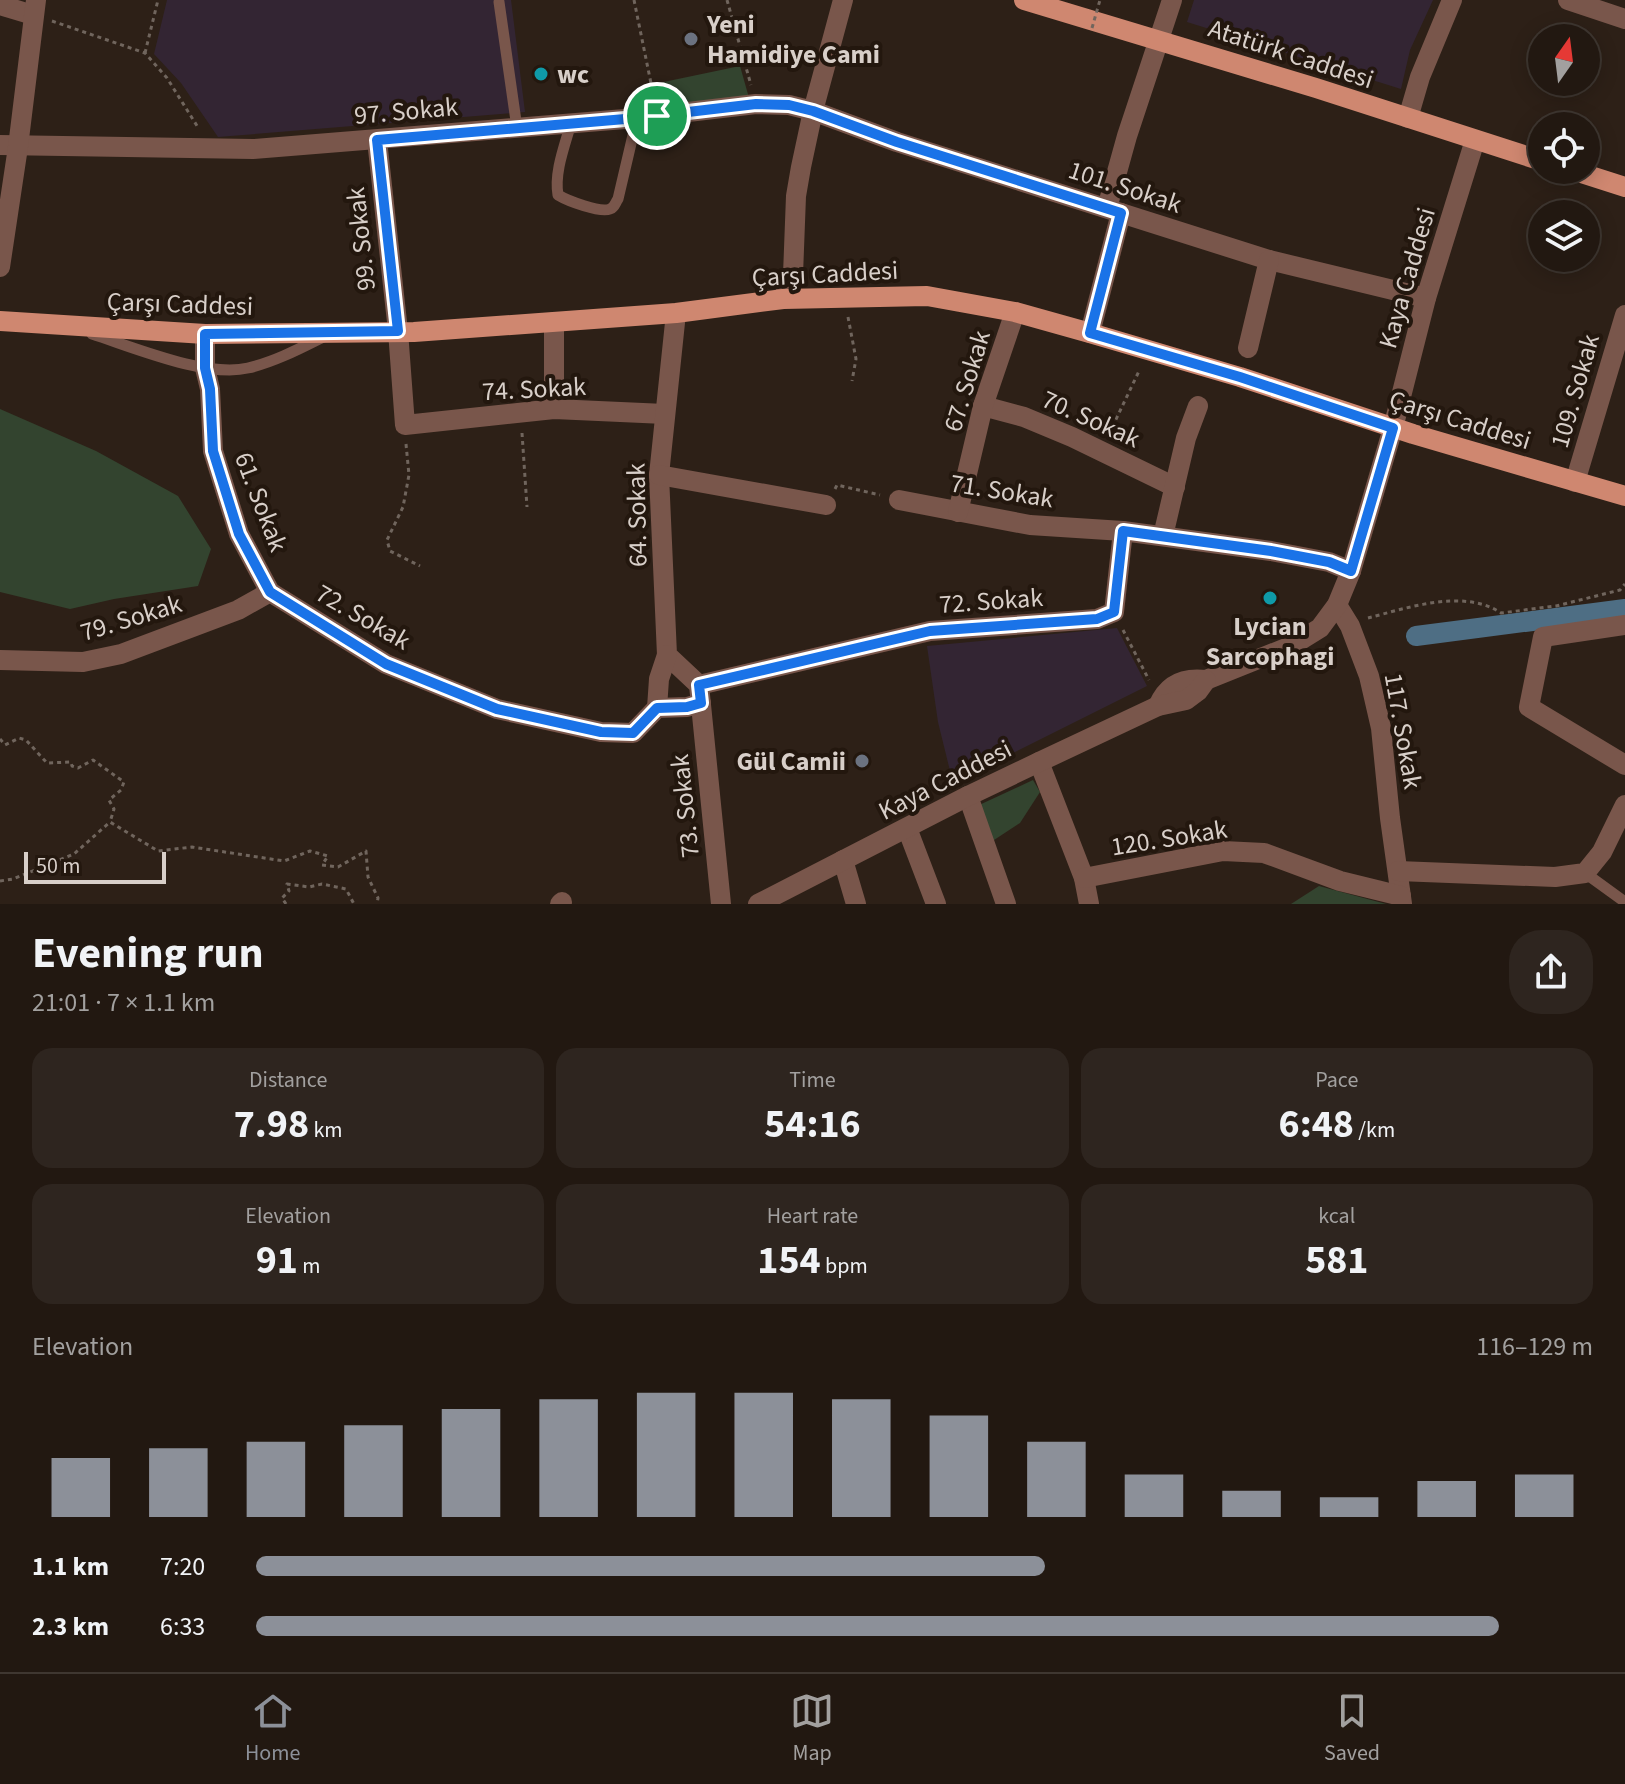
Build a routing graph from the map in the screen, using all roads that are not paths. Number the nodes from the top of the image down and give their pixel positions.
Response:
1 (843, 0) edge
2 (1024, 0) edge
3 (1172, 0) edge
4 (1452, 0) edge
5 (1568, 0) edge
6 (499, 2) dead end
7 (0, 5) edge
8 (34, 7) edge
9 (1625, 19) edge
10 (1159, 39) junction
11 (813, 111) junction
12 (647, 117) junction
13 (1408, 118) junction
14 (571, 123) junction
15 (517, 128) junction
16 (377, 140) junction
17 (1475, 140) junction
18 (9, 146) edge
19 (1528, 157) edge
20 (1600, 179) edge
21 (1625, 187) edge
22 (1114, 211) junction
23 (1269, 260) junction
24 (0, 267) edge
25 (793, 275) junction
26 (827, 298) junction
27 (1426, 298) junction
28 (783, 299) junction
29 (1015, 312) junction
30 (676, 313) junction
31 (1625, 315) edge
32 (0, 321) edge
33 (554, 322) junction
34 (68, 326) junction
35 (398, 331) junction
36 (333, 332) junction
37 (1090, 333) junction
38 (205, 334) junction
39 (1622, 337) edge
40 (1248, 348) dead end
41 (205, 368) junction
42 (983, 406) junction
43 (1198, 406) dead end
44 (554, 409) junction
45 (665, 414) junction
46 (405, 425) joint
47 (1393, 428) junction
48 (659, 475) junction
49 (1575, 482) junction
50 (1175, 487) junction
51 (1625, 496) edge
52 (899, 500) road end
53 (826, 505) road end
54 (958, 512) junction
55 (1123, 531) junction
56 (1163, 536) junction
57 (1351, 571) junction
58 (270, 592) junction
59 (1337, 605) junction
60 (1625, 625) edge
61 (667, 655) junction
62 (0, 660) edge
63 (700, 694) junction
64 (657, 708) junction
65 (1039, 762) junction
66 (1625, 765) edge
67 (968, 796) junction
68 (1625, 805) edge
69 (907, 828) junction
70 (843, 860) junction
71 (1398, 871) junction
72 (1585, 873) junction
73 (1084, 878) junction
74 (1402, 900) edge
75 (1625, 902) edge
76 (721, 904) edge
77 (758, 904) edge
78 (856, 904) edge
79 (936, 904) edge
80 (1006, 904) edge
81 (1089, 904) edge

1 - 11 street
2 - 10 main road, Atatürk Caddesi
3 - 10 street
4 - 13 street
5 - 9 street
6 - 15 lane
7 - 8 street
8 - 18 street
10 - 13 main road, Atatürk Caddesi
10 - 22 street
11 - 12 street, 97. Sokak
11 - 22 street, 101. Sokak
11 - 25 street
12 - 14 street, 97. Sokak
12 - 14 lane
13 - 17 main road, Atatürk Caddesi
14 - 15 street, 97. Sokak
15 - 16 street, 97. Sokak
16 - 18 street, 97. Sokak
16 - 35 street, 99. Sokak
17 - 19 main road, Atatürk Caddesi
17 - 27 street, Kaya Caddesi
18 - 24 street
20 - 21 main road
22 - 23 street, 101. Sokak
22 - 37 street
23 - 27 street, 101. Sokak
23 - 40 street
25 - 26 street
25 - 28 street
26 - 28 main road, Çarşı Caddesi
26 - 29 main road, Çarşı Caddesi
27 - 47 street, Kaya Caddesi
28 - 30 main road, Çarşı Caddesi
29 - 37 main road, Çarşı Caddesi
29 - 42 street, 67. Sokak
30 - 33 main road, Çarşı Caddesi
30 - 45 street, 64. Sokak
31 - 39 street, 109. Sokak
32 - 34 main road, Çarşı Caddesi
33 - 35 main road, Çarşı Caddesi
33 - 44 street
34 - 38 main road, Çarşı Caddesi
34 - 41 lane
35 - 36 main road, Çarşı Caddesi
35 - 46 street, 99. Sokak
36 - 38 main road, Çarşı Caddesi
36 - 41 lane
37 - 47 main road, Çarşı Caddesi
38 - 41 street, 61. Sokak
39 - 49 street, 109. Sokak
41 - 58 street, 61. Sokak
42 - 50 street, 70. Sokak
42 - 54 street, 67. Sokak
43 - 50 street
44 - 45 street, 74. Sokak
44 - 46 street, 74. Sokak
45 - 48 street, 64. Sokak
47 - 49 main road, Çarşı Caddesi
47 - 57 street, Kaya Caddesi
48 - 53 street
48 - 61 street, 64. Sokak
49 - 51 main road, Çarşı Caddesi
50 - 56 street
52 - 54 street, 71. Sokak
54 - 55 street, 71. Sokak
55 - 56 street, 71. Sokak
55 - 63 street, 72. Sokak
56 - 57 street, 71. Sokak
57 - 59 street, Kaya Caddesi
58 - 62 street, 79. Sokak
58 - 64 street, 72. Sokak
59 - 65 street, Kaya Caddesi
59 - 71 street, 117. Sokak
60 - 66 street
61 - 63 street
61 - 64 street, 64. Sokak
63 - 64 street, 72. Sokak
63 - 76 street, 73. Sokak
65 - 67 street, Kaya Caddesi
65 - 73 street
67 - 69 street, Kaya Caddesi
67 - 80 street
68 - 72 street
69 - 70 street, Kaya Caddesi
69 - 79 street
70 - 77 street, Kaya Caddesi
70 - 78 street
71 - 72 street
71 - 74 street, 117. Sokak
72 - 75 lane
73 - 74 street, 120. Sokak
73 - 81 street

